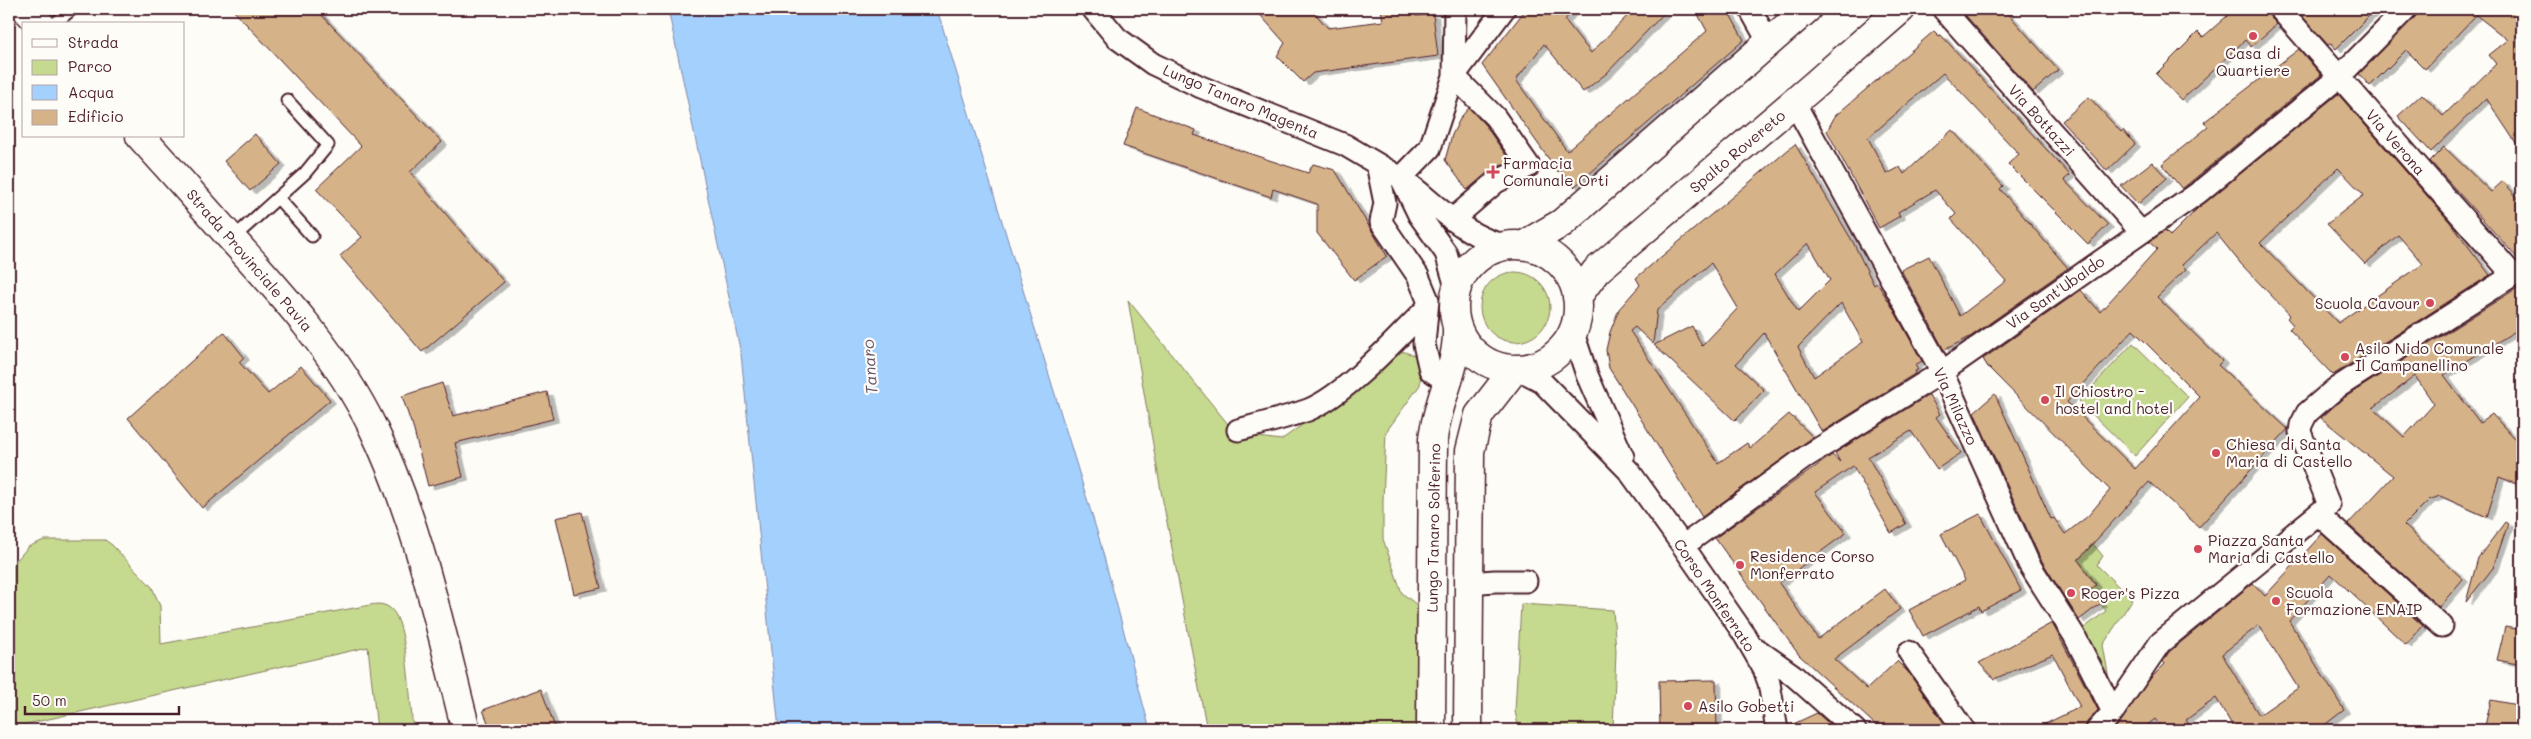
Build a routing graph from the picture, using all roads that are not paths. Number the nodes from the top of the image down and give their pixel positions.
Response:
1 (26, 9) edge
2 (72, 9) edge
3 (1092, 9) edge
4 (1455, 9) edge
5 (1504, 9) edge
6 (1750, 9) edge
7 (1807, 9) edge
8 (1901, 9) edge
9 (1943, 9) edge
10 (2280, 9) edge
11 (2406, 9) edge
12 (38, 22) edge
13 (56, 22) edge
14 (1769, 43) junction
15 (1454, 76) junction
16 (2339, 77) junction
17 (287, 100) dead end
18 (1794, 102) junction
19 (142, 138) edge
20 (1377, 164) junction
21 (1401, 178) junction
22 (278, 198) junction
23 (1452, 220) junction
24 (2141, 232) junction
25 (312, 236) dead end
26 (232, 239) junction
27 (1515, 245) junction
28 (2518, 274) edge
29 (1456, 287) junction
30 (1577, 297) junction
31 (1427, 308) junction
32 (1457, 329) junction
33 (1572, 333) junction
34 (1517, 370) junction
35 (1942, 372) junction
36 (1447, 382) junction
37 (1238, 430) dead end
38 (1628, 472) junction
39 (2318, 514) junction
40 (1683, 546) junction
41 (1526, 582) dead end
42 (1468, 583) junction
43 (2442, 626) dead end
44 (1750, 644) junction
45 (1909, 652) dead end
46 (2113, 712) junction
47 (466, 730) edge
48 (1431, 730) edge
49 (1468, 730) edge
50 (1777, 730) edge
51 (1855, 730) edge
52 (1964, 730) edge
53 (2097, 730) edge

1 - 12 main road
2 - 13 lane
3 - 20 street, Lungo Tanaro Magenta
4 - 15 street
5 - 15 street
6 - 14 street
7 - 14 main road
8 - 18 main road, Spalto Rovereto
9 - 24 street, Via Bottazzi
10 - 16 street, Via Verona
11 - 16 street, Via Sant'Ubaldo
14 - 27 main road
15 - 21 street
15 - 23 street
16 - 24 street, Via Sant'Ubaldo
16 - 28 street, Via Verona
17 - 22 lane
18 - 30 main road, Spalto Rovereto
18 - 35 street, Via Milazzo
19 - 26 main road, Strada Provinciale Pavia
20 - 21 street, Lungo Tanaro Magenta
20 - 31 street
21 - 23 street, Lungo Tanaro Magenta
21 - 29 street
22 - 25 lane
22 - 26 lane
23 - 27 street, Lungo Tanaro Magenta
24 - 35 street, Via Sant'Ubaldo
26 - 47 main road, Strada Provinciale Pavia
27 - 29 main road
27 - 30 main road
28 - 39 street
29 - 32 main road
30 - 33 main road
31 - 36 street
31 - 37 street
32 - 34 main road
32 - 36 main road, Lungo Tanaro Solferino
33 - 34 main road
33 - 38 street, Corso Monferrato
34 - 38 street, Corso Monferrato
34 - 42 main road
35 - 40 street, Via Sant'Ubaldo
35 - 46 street, Via Milazzo
36 - 48 main road, Lungo Tanaro Solferino
38 - 40 street, Corso Monferrato
39 - 43 street
39 - 46 street
40 - 44 street, Corso Monferrato
41 - 42 street
42 - 49 main road
44 - 50 street, Corso Monferrato
44 - 51 street
45 - 52 street
46 - 53 street

